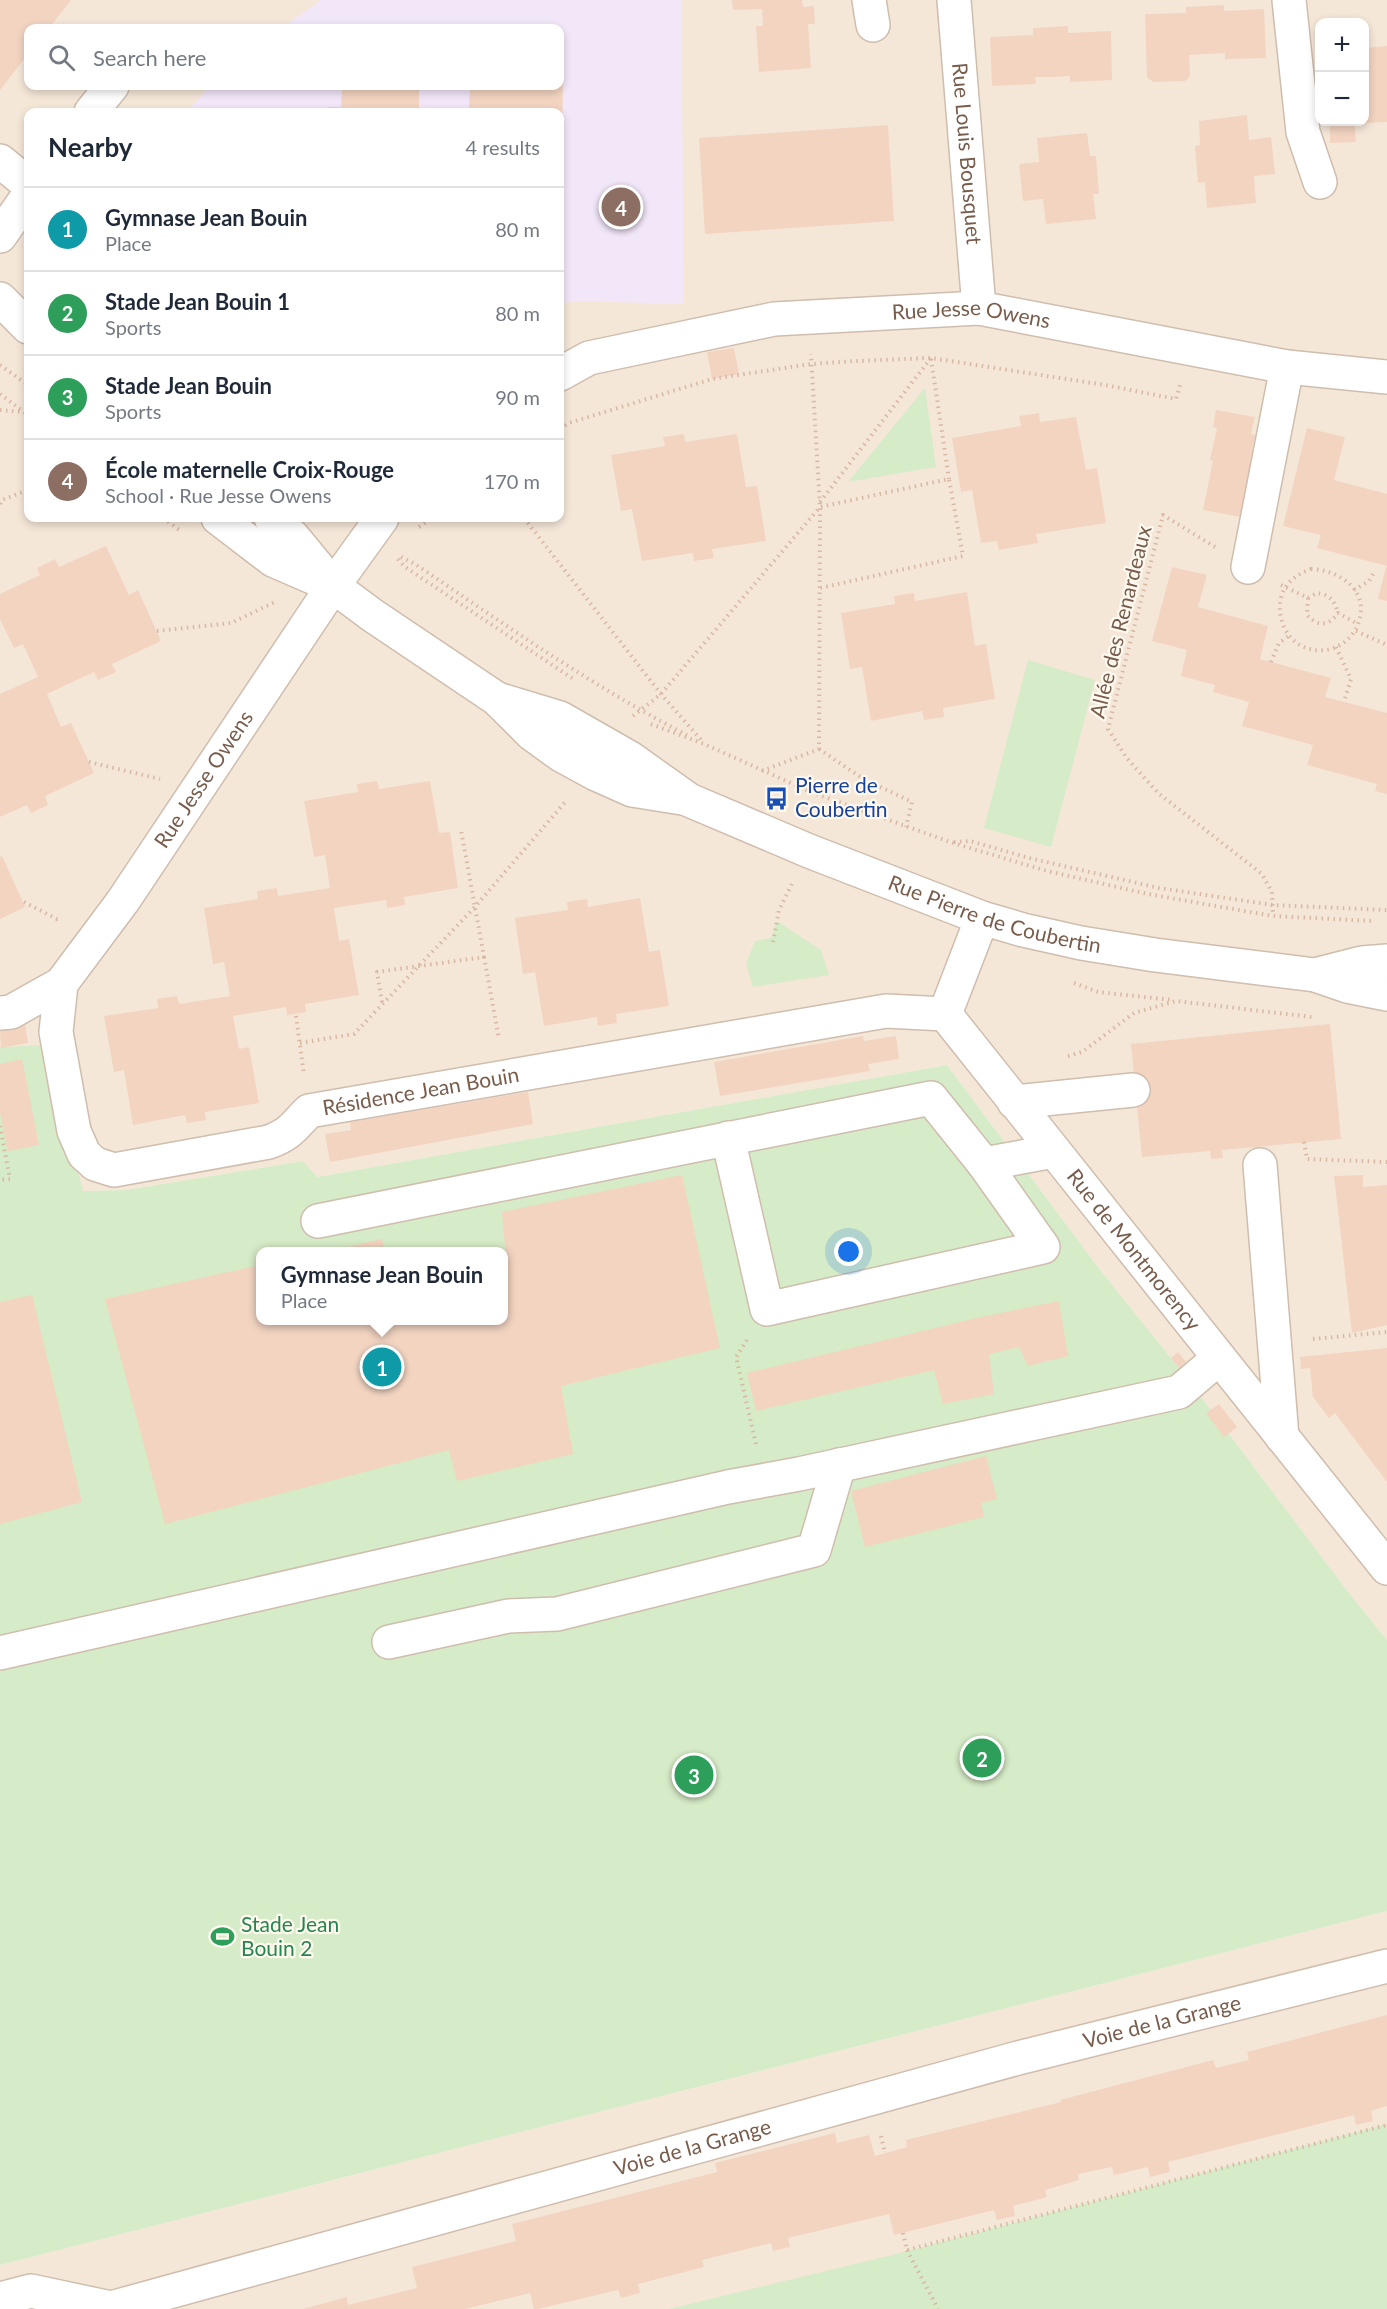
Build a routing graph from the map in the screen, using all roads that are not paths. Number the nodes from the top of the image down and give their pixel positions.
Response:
1 (954, 0) edge
2 (1290, 0) edge
3 (108, 90) edge
4 (94, 108) edge
5 (0, 160) edge
6 (24, 181) edge
7 (1320, 182) dead end
8 (24, 202) edge
9 (0, 236) edge
10 (0, 299) edge
11 (979, 308) junction
12 (0, 313) edge
13 (24, 323) edge
14 (24, 330) edge
15 (1287, 367) junction
16 (564, 372) edge
17 (1387, 377) edge
18 (223, 522) edge
19 (276, 522) edge
20 (379, 522) edge
21 (1248, 567) road end
22 (333, 586) junction
23 (982, 918) junction
24 (1387, 961) edge
25 (1315, 975) junction
26 (61, 984) junction
27 (1387, 994) edge
28 (0, 1013) edge
29 (945, 1014) junction
30 (1133, 1090) dead end
31 (1014, 1101) junction
32 (728, 1138) junction
33 (1054, 1151) junction
34 (984, 1164) junction
35 (1260, 1165) dead end
36 (318, 1221) dead end
37 (1219, 1358) junction
38 (1282, 1437) junction
39 (839, 1465) junction
40 (1387, 1568) edge
41 (389, 1642) dead end
42 (0, 1653) edge
43 (1387, 1966) edge
44 (0, 2299) edge

1 - 11 street, Rue Louis Bousquet
2 - 7 street
3 - 4 street
5 - 6 street
8 - 9 street
10 - 13 street
11 - 15 street, Rue Jesse Owens
11 - 16 street, Rue Jesse Owens
12 - 14 street
15 - 17 street, Rue Jesse Owens
15 - 21 street
18 - 22 street, Rue Pierre de Coubertin
19 - 22 street, Rue Pierre de Coubertin
20 - 22 street, Rue Jesse Owens
22 - 23 street, Rue Pierre de Coubertin
22 - 26 street, Rue Jesse Owens
23 - 25 street, Rue Pierre de Coubertin
23 - 29 street
24 - 25 street, Rue Pierre de Coubertin
25 - 27 street, Rue Pierre de Coubertin
26 - 28 street, Rue Jesse Owens
26 - 29 street, Résidence Jean Bouin
29 - 31 street, Rue de Montmorency
30 - 31 street
31 - 33 street, Rue de Montmorency
32 - 34 street
32 - 34 street
32 - 36 street
33 - 34 street
33 - 37 street, Rue de Montmorency
35 - 38 street
37 - 38 street, Rue de Montmorency
37 - 39 street
38 - 40 street, Rue de Montmorency
39 - 41 street
39 - 42 street
43 - 44 street, Voie de la Grange

